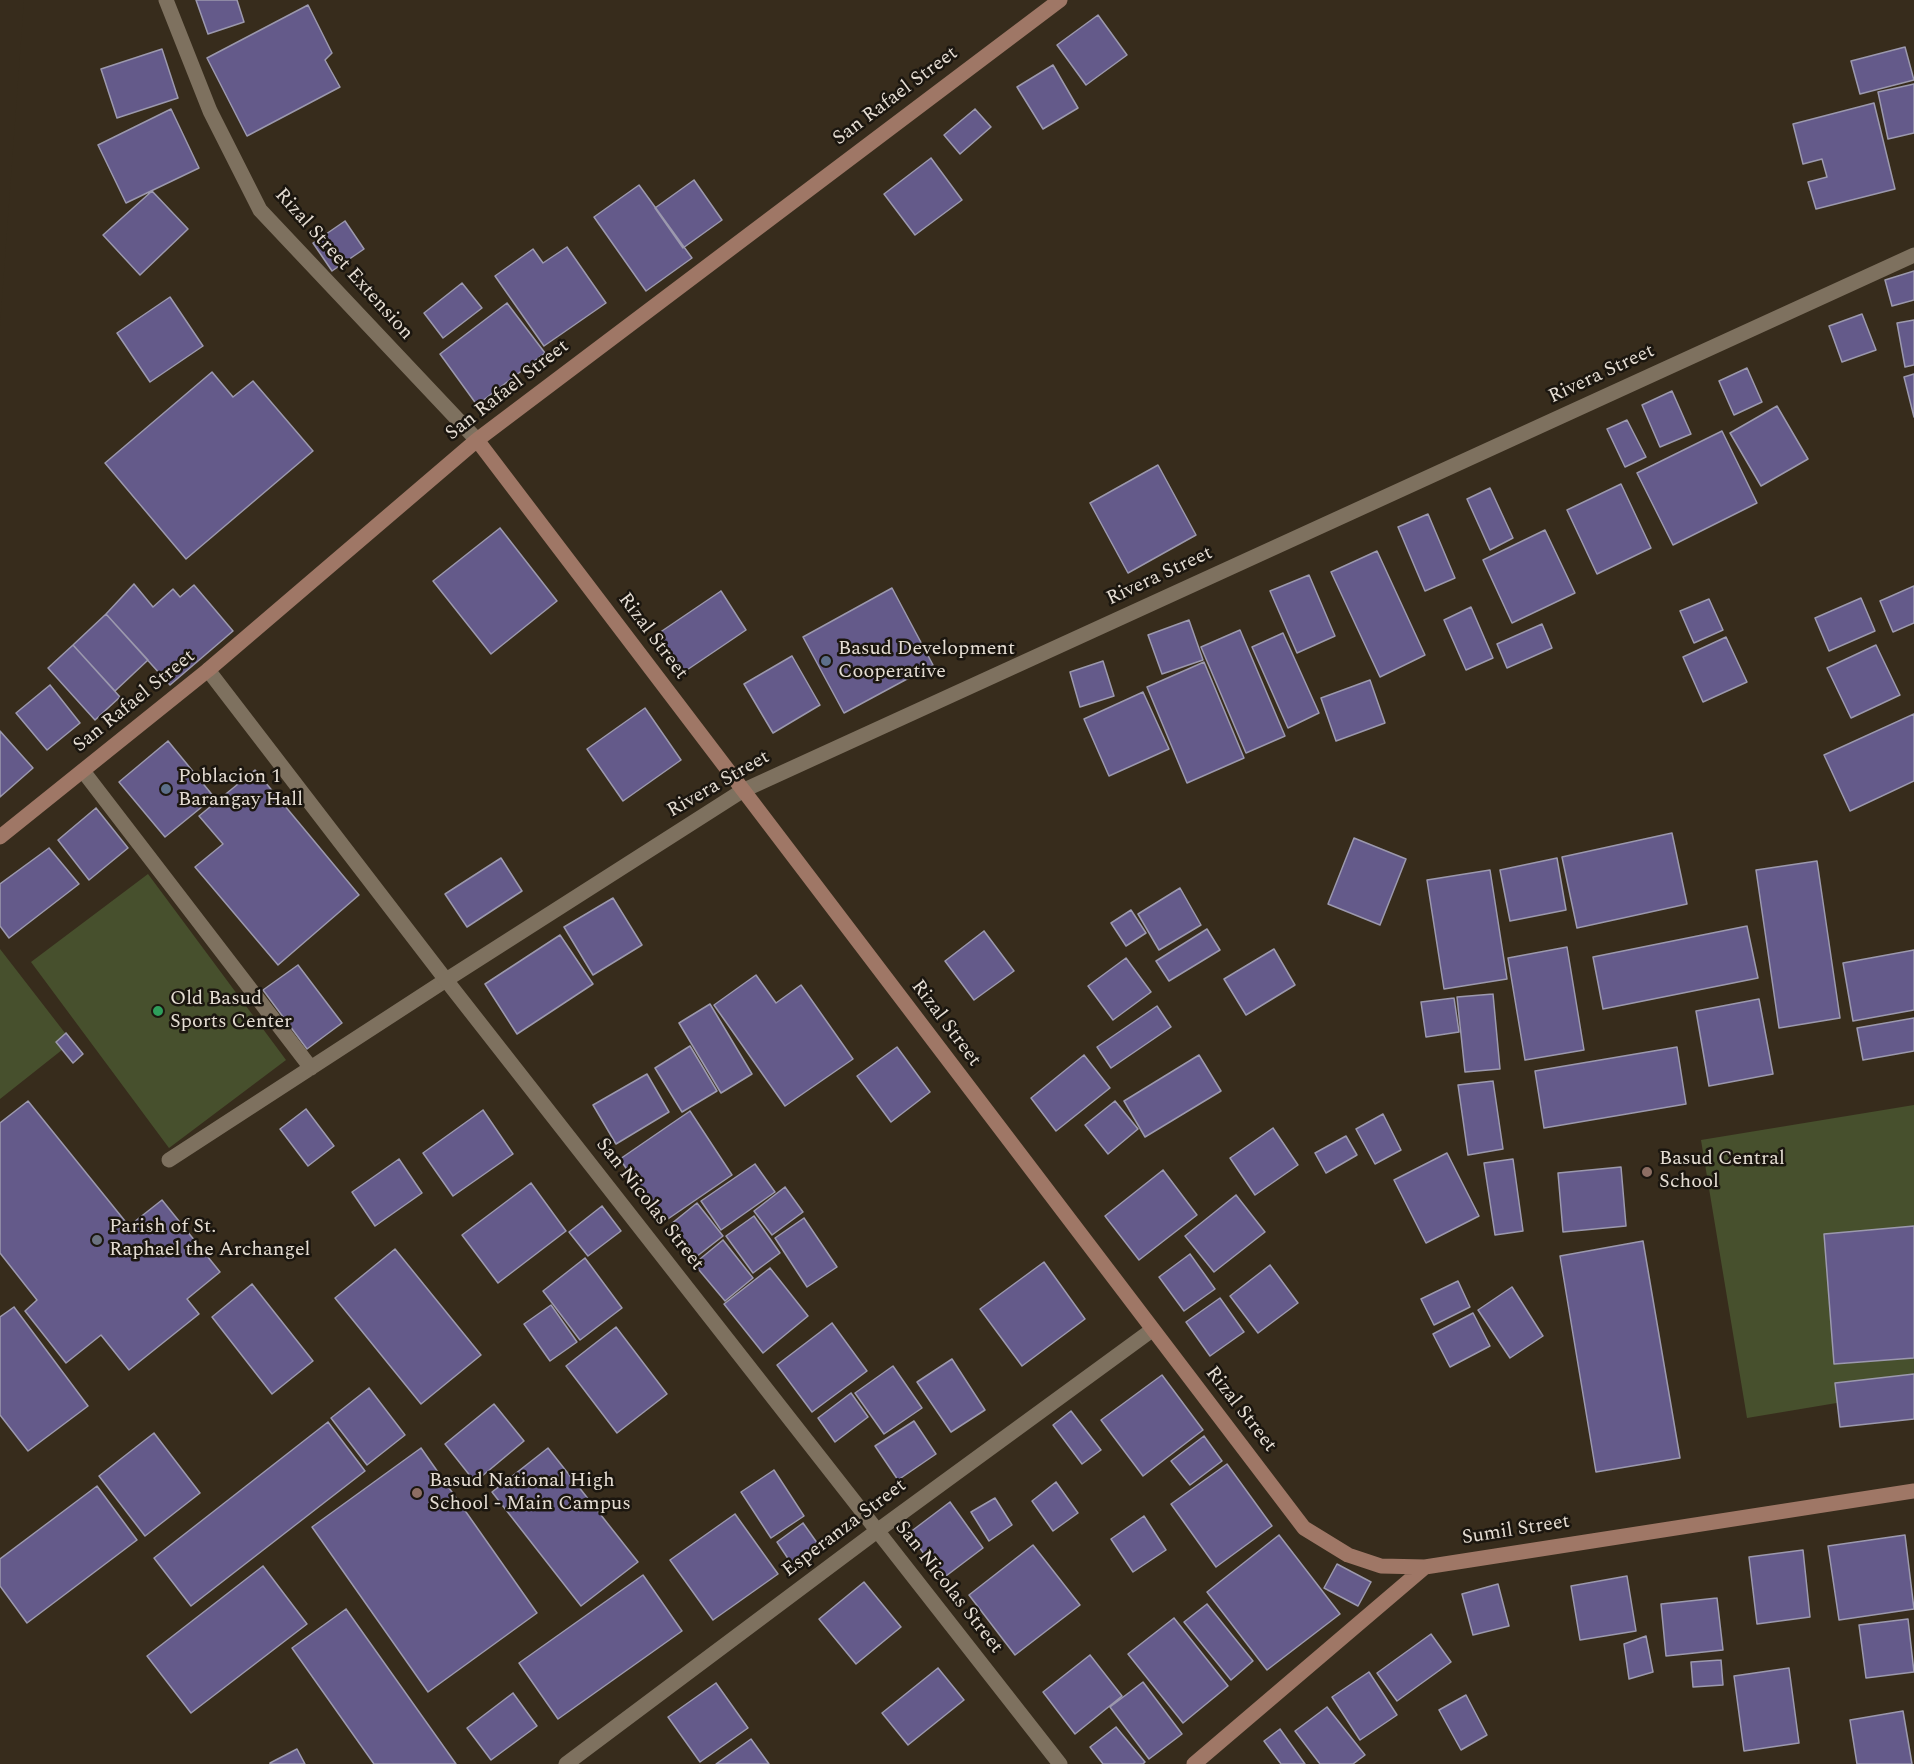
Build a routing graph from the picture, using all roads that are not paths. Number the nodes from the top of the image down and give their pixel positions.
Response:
1 (166, 0) edge
2 (1060, 0) edge
3 (1914, 255) edge
4 (477, 440) junction
5 (207, 670) junction
6 (83, 771) junction
7 (742, 791) junction
8 (0, 837) edge
9 (446, 980) junction
10 (311, 1068) junction
11 (169, 1160) dead end
12 (1152, 1330) junction
13 (1914, 1491) edge
14 (877, 1531) junction
15 (1425, 1567) junction
16 (566, 1764) edge
17 (1060, 1764) edge
18 (1194, 1764) edge

1 - 4 street, Rizal Street Extension
2 - 4 street, San Rafael Street
3 - 7 street, Rivera Street
4 - 5 street, San Rafael Street
4 - 7 street, Rizal Street
5 - 6 street, San Rafael Street
5 - 9 street, San Nicolas Street
6 - 8 street, San Rafael Street
6 - 10 street
7 - 9 street, Rivera Street
7 - 12 street, Rizal Street
9 - 10 street, Rivera Street
9 - 14 street, San Nicolas Street
10 - 11 street, Rivera Street
12 - 14 street, Esperanza Street
12 - 15 street, Rizal Street
13 - 15 street, Sumil Street
14 - 16 street, Esperanza Street
14 - 17 street, San Nicolas Street
15 - 18 street

